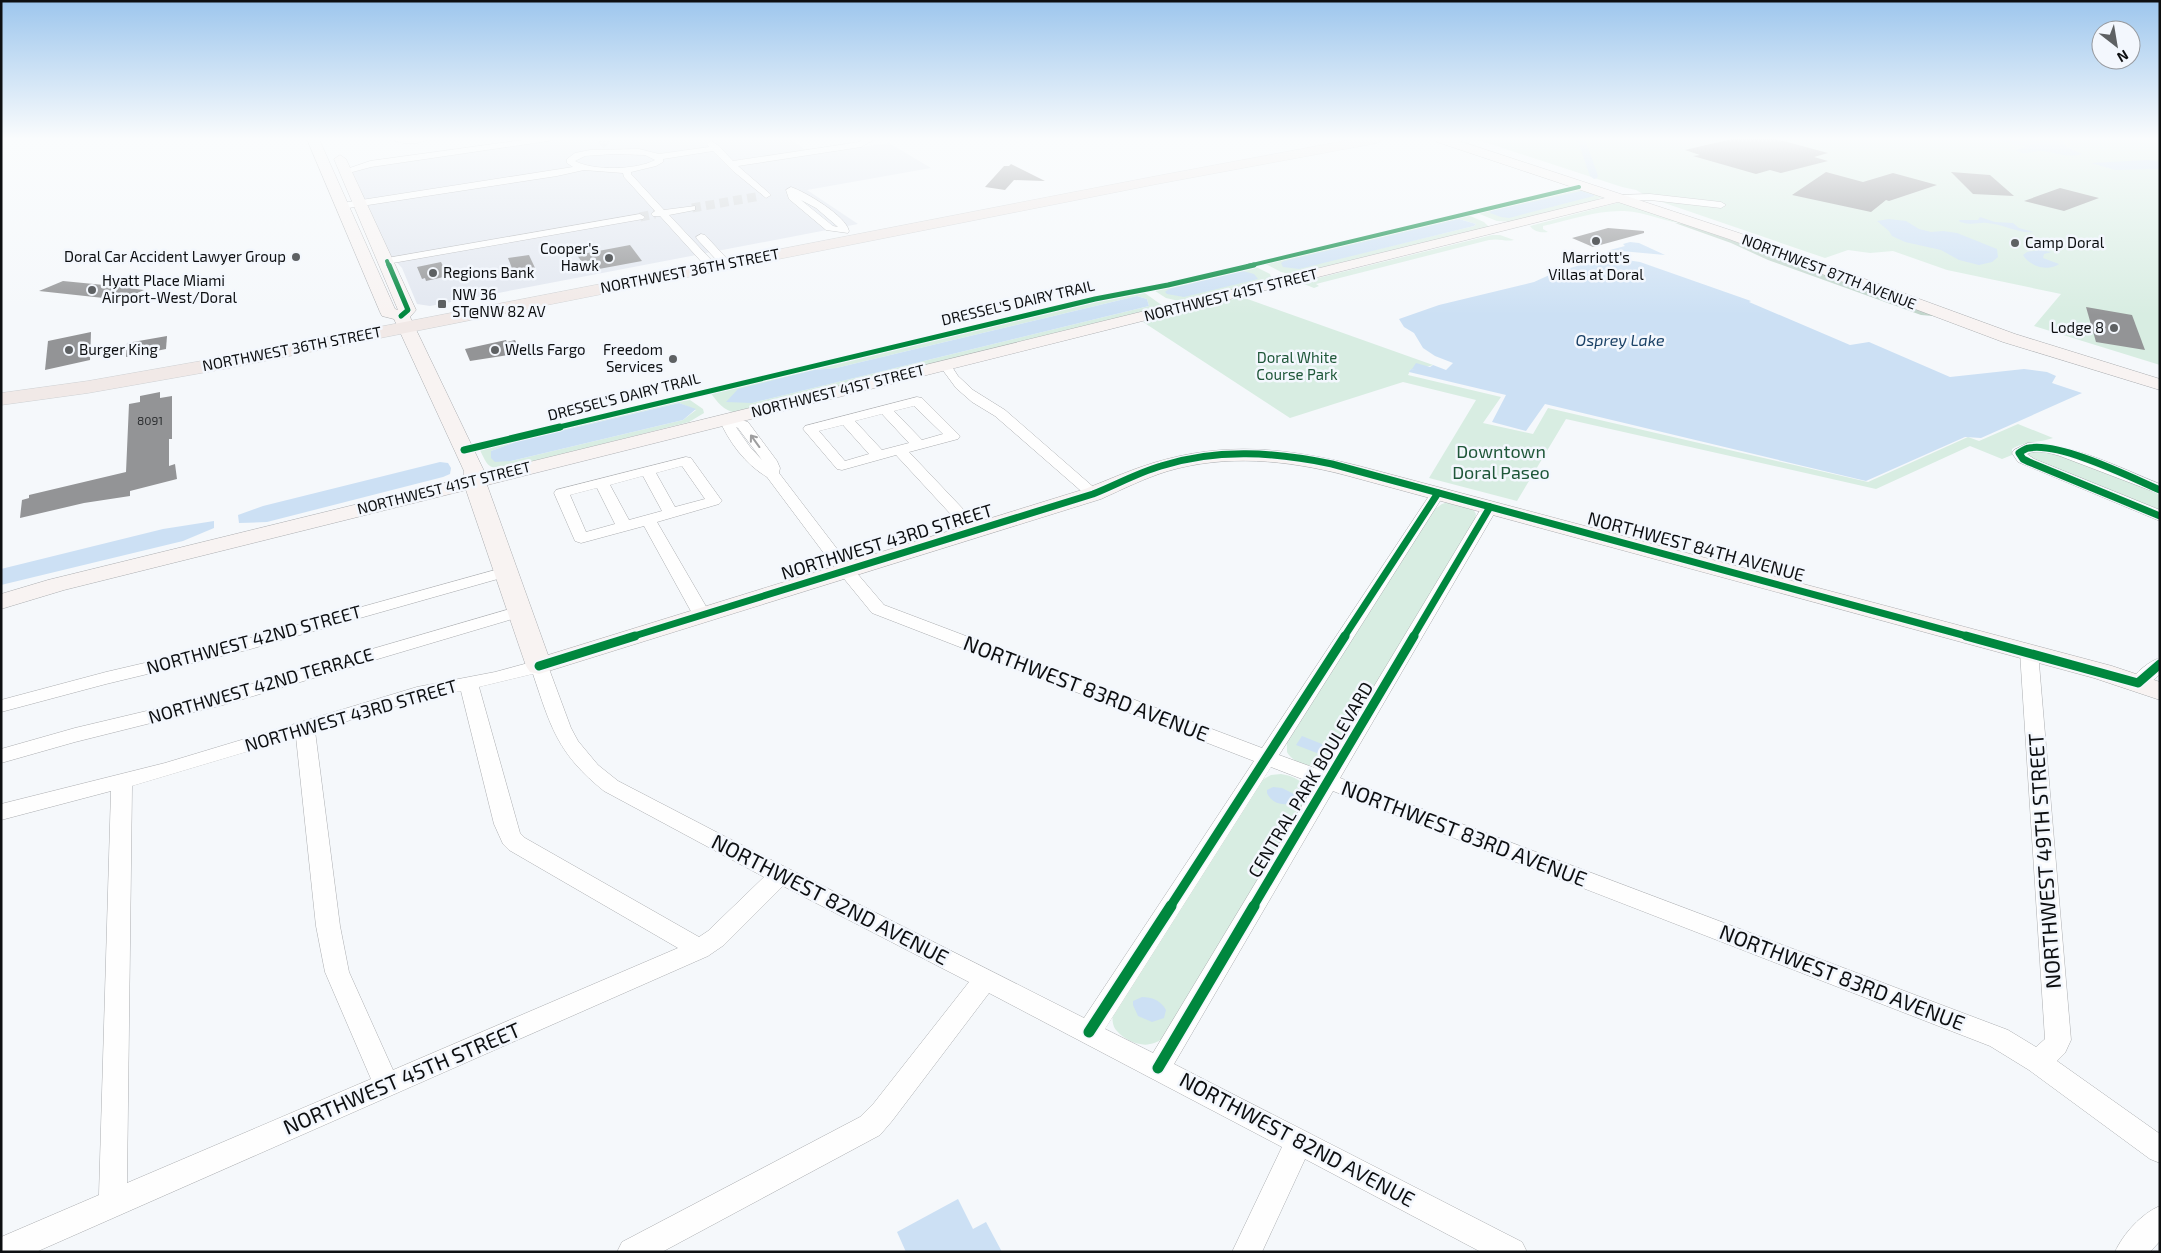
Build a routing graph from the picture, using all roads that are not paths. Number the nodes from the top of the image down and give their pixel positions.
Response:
1 (338, 197) edge
2 (357, 197) edge
3 (401, 197) edge
4 (654, 197) edge
5 (787, 197) edge
6 (793, 197) edge
7 (1041, 197) edge
8 (1050, 197) edge
9 (1623, 197) edge
10 (1639, 197) edge
11 (1644, 197) edge
12 (1657, 197) edge
13 (360, 204) junction
14 (1674, 204) junction
15 (342, 206) junction
16 (996, 207) junction
17 (692, 208) tunnel mouth
18 (670, 212) junction
19 (827, 212) junction
20 (813, 215) junction
21 (640, 217) tunnel mouth
22 (372, 228) junction
23 (692, 228) dead end
24 (352, 231) junction
25 (849, 235) junction
26 (363, 255) junction
27 (386, 261) junction
28 (715, 261) junction
29 (404, 321) junction
30 (1989, 327) junction
31 (945, 365) junction
32 (2160, 376) edge
33 (2160, 385) edge
34 (6, 392) edge
35 (884, 410) junction
36 (726, 419) junction
37 (846, 420) junction
38 (918, 445) junction
39 (898, 450) junction
40 (1244, 453) joint
41 (879, 456) junction
42 (647, 471) junction
43 (475, 481) junction
44 (602, 483) junction
45 (2160, 490) edge
46 (1438, 493) junction
47 (1093, 494) junction
48 (1490, 507) junction
49 (672, 513) junction
50 (2160, 516) edge
51 (648, 520) junction
52 (624, 526) junction
53 (975, 531) junction
54 (846, 571) junction
55 (506, 572) junction
56 (56, 585) junction
57 (1, 595) edge
58 (1, 602) edge
59 (520, 611) junction
60 (702, 615) junction
61 (2029, 652) junction
62 (2160, 664) edge
63 (539, 666) junction
64 (468, 682) junction
65 (2149, 687) edge
66 (1, 706) edge
67 (305, 728) junction
68 (1, 756) edge
69 (1267, 758) junction
70 (1327, 781) junction
71 (122, 782) junction
72 (1, 812) edge
73 (782, 874) junction
74 (700, 949) junction
75 (984, 979) junction
76 (1089, 1032) junction
77 (2038, 1062) junction
78 (1158, 1068) junction
79 (388, 1085) junction
80 (1299, 1141) junction
81 (2160, 1150) edge
82 (113, 1204) junction
83 (2160, 1220) edge
84 (1, 1252) edge
85 (632, 1252) edge
86 (1247, 1252) edge
87 (1512, 1252) edge
88 (2130, 1252) edge

1 - 15 street, NORTHWEST 82ND AVENUE
2 - 13 street, NORTHWEST 82ND AVENUE
3 - 13 street
4 - 18 street
5 - 19 street
6 - 20 street
7 - 16 main road, NORTHWEST 36TH STREET
8 - 16 main road, NORTHWEST 36TH STREET
9 - 31 street, NORTHWEST 41ST STREET
10 - 30 street, NORTHWEST 87TH AVENUE
11 - 14 street, NORTHWEST 87TH AVENUE
12 - 14 street, NORTHWEST 41ST STREET
13 - 15 street
13 - 22 street, NORTHWEST 82ND AVENUE
14 - 30 street, NORTHWEST 87TH AVENUE
15 - 24 street, NORTHWEST 82ND AVENUE
16 - 25 main road, NORTHWEST 36TH STREET
17 - 18 street
18 - 28 street
19 - 20 street
19 - 25 street
20 - 25 street
21 - 27 street
22 - 24 street
22 - 27 street, NORTHWEST 82ND AVENUE
23 - 28 street
24 - 26 street, NORTHWEST 82ND AVENUE
25 - 28 main road, NORTHWEST 36TH STREET
26 - 27 street
26 - 29 street, NORTHWEST 82ND AVENUE
27 - 29 street, NORTHWEST 82ND AVENUE
28 - 29 main road, NORTHWEST 36TH STREET
29 - 34 main road, NORTHWEST 36TH STREET
29 - 43 street, NORTHWEST 82ND AVENUE
30 - 32 street, NORTHWEST 87TH AVENUE
30 - 33 street, NORTHWEST 87TH AVENUE
31 - 36 street, NORTHWEST 41ST STREET
31 - 47 street
35 - 37 street
35 - 38 street
35 - 38 street
36 - 43 street, NORTHWEST 41ST STREET
36 - 54 street, NORTHWEST 83RD AVENUE
37 - 41 street
37 - 41 street
38 - 39 street
39 - 41 street
39 - 53 street
40 - 46 street, NORTHWEST 84TH AVENUE
40 - 47 street, NORTHWEST 43RD STREET
42 - 44 street
42 - 49 street
42 - 49 street
43 - 55 street, NORTHWEST 82ND AVENUE
43 - 56 street, NORTHWEST 41ST STREET
44 - 52 street
44 - 52 street
45 - 50 street
46 - 48 street, NORTHWEST 84TH AVENUE
46 - 69 street
47 - 53 street, NORTHWEST 43RD STREET
48 - 61 street, NORTHWEST 84TH AVENUE
48 - 70 street, CENTRAL PARK BOULEVARD
49 - 51 street
51 - 52 street
51 - 60 street
53 - 54 street, NORTHWEST 43RD STREET
54 - 60 street, NORTHWEST 43RD STREET
54 - 69 street, NORTHWEST 83RD AVENUE
55 - 59 street, NORTHWEST 82ND AVENUE
55 - 66 street, NORTHWEST 42ND STREET
56 - 57 street, NORTHWEST 41ST STREET
56 - 58 street, NORTHWEST 41ST STREET
59 - 63 street, NORTHWEST 82ND AVENUE
59 - 68 street, NORTHWEST 42ND TERRACE
60 - 63 street, NORTHWEST 43RD STREET
61 - 65 street, NORTHWEST 84TH AVENUE
61 - 77 street, NORTHWEST 49TH STREET
62 - 65 street
63 - 64 street, NORTHWEST 43RD STREET
63 - 73 street, NORTHWEST 82ND AVENUE
64 - 67 street, NORTHWEST 43RD STREET
64 - 74 street
67 - 71 street, NORTHWEST 43RD STREET
67 - 79 street
69 - 70 street, NORTHWEST 83RD AVENUE
69 - 76 street
70 - 77 street, NORTHWEST 83RD AVENUE
70 - 78 street, CENTRAL PARK BOULEVARD
71 - 72 street, NORTHWEST 43RD STREET
71 - 82 street
73 - 74 street, NORTHWEST 45TH STREET
73 - 75 street, NORTHWEST 82ND AVENUE
74 - 79 street, NORTHWEST 45TH STREET
75 - 76 street, NORTHWEST 82ND AVENUE
75 - 85 street
76 - 78 street, NORTHWEST 82ND AVENUE
77 - 81 street, NORTHWEST 83RD AVENUE
78 - 80 street, NORTHWEST 82ND AVENUE
79 - 82 street, NORTHWEST 45TH STREET
80 - 86 street
80 - 87 street, NORTHWEST 82ND AVENUE
82 - 84 street, NORTHWEST 45TH STREET
83 - 88 street

